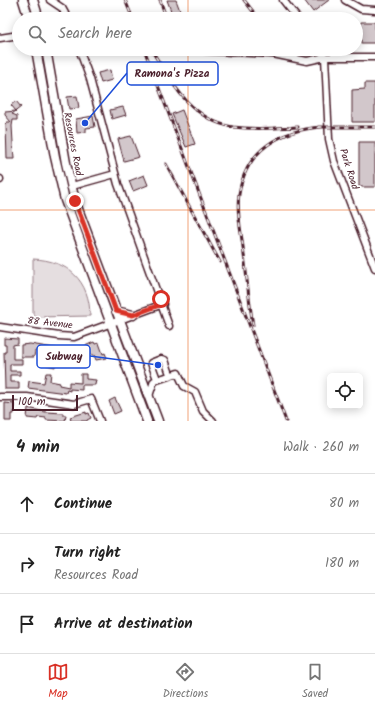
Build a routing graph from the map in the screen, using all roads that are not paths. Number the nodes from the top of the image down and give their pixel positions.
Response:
1 (23, 0) edge
2 (33, 0) edge
3 (50, 0) edge
4 (283, 0) edge
5 (348, 2) edge
6 (375, 10) edge
7 (27, 12) edge
8 (37, 12) edge
9 (64, 12) edge
10 (292, 12) edge
11 (12, 36) edge
12 (0, 38) edge
13 (37, 56) edge
14 (47, 56) edge
15 (82, 56) edge
16 (283, 56) edge
17 (375, 57) edge
18 (325, 58) junction
19 (115, 174) junction
20 (72, 186) junction
21 (375, 268) edge
22 (162, 304) junction
23 (116, 311) junction
24 (133, 315) junction
25 (120, 321) junction
26 (110, 324) junction
27 (169, 326) dead end
28 (0, 327) edge
29 (170, 374) junction
30 (157, 379) junction
31 (149, 396) junction
32 (0, 397) edge
33 (100, 421) edge
34 (148, 421) edge
35 (158, 421) edge
36 (213, 421) edge

1 - 7 main road
2 - 8 main road
3 - 9 street
4 - 10 street
5 - 6 street
11 - 12 street
13 - 26 main road, Resources Road
14 - 20 main road, Resources Road
15 - 19 street
16 - 18 street
17 - 18 street
18 - 21 street, Park Road
19 - 20 street
19 - 22 street
20 - 23 main road, Resources Road
22 - 24 street, 88 Avenue
22 - 27 street
23 - 24 main road
23 - 25 main road, Resources Road
24 - 25 street, 88 Avenue
25 - 26 street, 88 Avenue
25 - 31 main road, Resources Road
26 - 28 street, 88 Avenue
26 - 34 main road, Resources Road
29 - 30 street
29 - 30 street
29 - 36 street
30 - 31 street
31 - 35 main road, Resources Road
32 - 33 street

